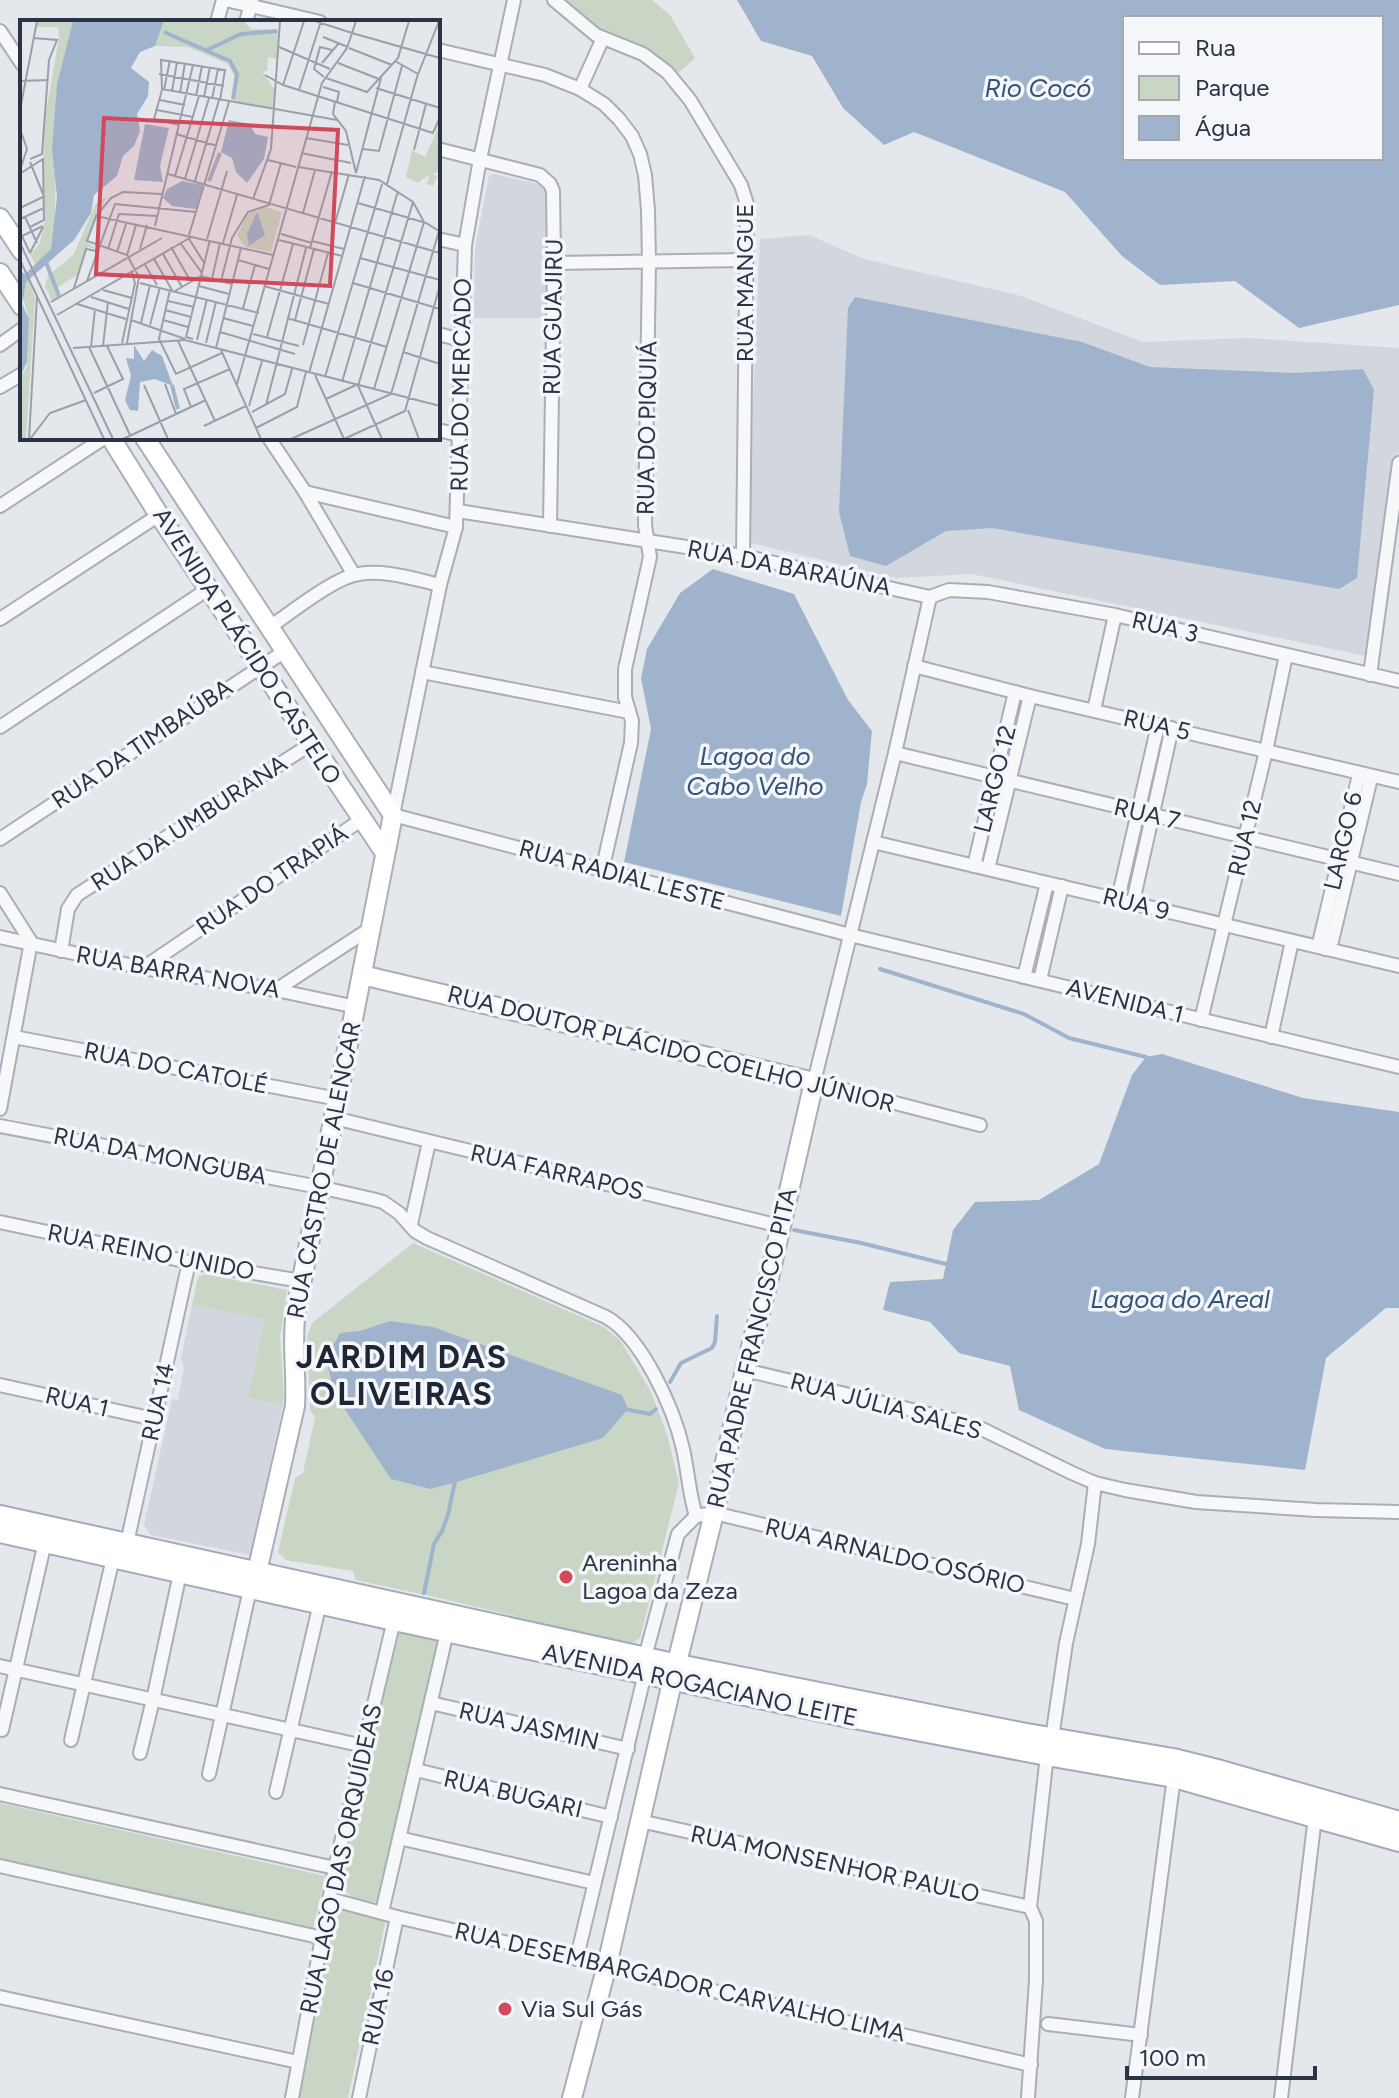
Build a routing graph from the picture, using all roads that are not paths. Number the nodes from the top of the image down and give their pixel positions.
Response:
1 (225, 0) edge
2 (514, 0) edge
3 (554, 0) edge
4 (249, 3) edge
5 (218, 20) edge
6 (313, 20) edge
7 (4, 36) edge
8 (603, 38) junction
9 (440, 50) edge
10 (20, 61) edge
11 (500, 65) junction
12 (580, 89) junction
13 (440, 149) edge
14 (480, 159) junction
15 (0, 218) edge
16 (440, 239) edge
17 (465, 245) junction
18 (20, 248) edge
19 (746, 260) junction
20 (649, 262) junction
21 (554, 263) junction
22 (0, 273) edge
23 (20, 303) edge
24 (20, 330) edge
25 (440, 335) edge
26 (461, 340) junction
27 (0, 345) edge
28 (20, 375) edge
29 (0, 387) edge
30 (440, 430) edge
31 (459, 435) junction
32 (101, 440) edge
33 (112, 440) edge
34 (146, 440) edge
35 (270, 440) edge
36 (1399, 463) edge
37 (305, 492) junction
38 (0, 506) edge
39 (458, 511) junction
40 (159, 515) junction
41 (550, 526) junction
42 (456, 527) junction
43 (647, 540) junction
44 (743, 556) junction
45 (354, 575) junction
46 (440, 585) junction
47 (208, 589) junction
48 (930, 597) junction
49 (1115, 615) junction
50 (0, 619) edge
51 (270, 627) junction
52 (285, 651) junction
53 (1286, 655) junction
54 (914, 666) junction
55 (259, 667) junction
56 (422, 672) junction
57 (1370, 675) junction
58 (1399, 681) edge
59 (1015, 692) junction
60 (1030, 696) junction
61 (1094, 710) junction
62 (629, 712) junction
63 (1158, 725) junction
64 (0, 727) edge
65 (1172, 728) junction
66 (344, 740) junction
67 (315, 750) junction
68 (1266, 751) junction
69 (895, 753) junction
70 (1366, 775) junction
71 (996, 777) junction
72 (1011, 781) junction
73 (1399, 782) edge
74 (1139, 812) junction
75 (393, 815) junction
76 (1153, 815) junction
77 (361, 820) junction
78 (1245, 836) junction
79 (0, 839) edge
80 (873, 842) junction
81 (385, 853) junction
82 (1345, 860) junction
83 (974, 866) junction
84 (988, 869) junction
85 (602, 871) junction
86 (1399, 874) edge
87 (1047, 883) junction
88 (1062, 886) junction
89 (0, 893) edge
90 (1118, 899) junction
91 (1133, 902) junction
92 (1224, 925) junction
93 (371, 928) junction
94 (850, 935) junction
95 (0, 937) edge
96 (1292, 941) junction
97 (31, 942) junction
98 (1325, 949) junction
99 (61, 951) junction
100 (1399, 966) edge
101 (143, 968) junction
102 (362, 975) junction
103 (1024, 977) junction
104 (1040, 980) junction
105 (276, 990) junction
106 (356, 1007) junction
107 (1201, 1020) junction
108 (14, 1037) junction
109 (1271, 1037) junction
110 (1399, 1067) edge
111 (814, 1082) junction
112 (338, 1099) junction
113 (0, 1109) edge
114 (334, 1118) junction
115 (980, 1125) dead end
116 (0, 1126) edge
117 (429, 1142) junction
118 (319, 1187) junction
119 (0, 1222) edge
120 (411, 1224) junction
121 (780, 1226) junction
122 (189, 1262) junction
123 (301, 1281) junction
124 (745, 1370) junction
125 (0, 1385) edge
126 (154, 1419) junction
127 (1095, 1483) junction
128 (1399, 1512) edge
129 (705, 1514) junction
130 (0, 1516) edge
131 (0, 1532) edge
132 (45, 1542) junction
133 (120, 1550) junction
134 (180, 1573) junction
135 (254, 1580) junction
136 (1075, 1599) junction
137 (320, 1603) junction
138 (421, 1618) junction
139 (645, 1665) junction
140 (0, 1666) edge
141 (17, 1670) junction
142 (676, 1672) junction
143 (84, 1685) junction
144 (153, 1700) junction
145 (431, 1703) junction
146 (222, 1716) junction
147 (2, 1730) edge
148 (291, 1730) junction
149 (71, 1740) dead end
150 (364, 1746) junction
151 (1049, 1747) junction
152 (628, 1749) junction
153 (140, 1753) dead end
154 (416, 1770) junction
155 (209, 1774) dead end
156 (1174, 1777) junction
157 (276, 1792) dead end
158 (0, 1794) edge
159 (611, 1817) junction
160 (1315, 1817) junction
161 (640, 1821) junction
162 (1399, 1822) edge
163 (399, 1838) junction
164 (1399, 1841) edge
165 (0, 1866) edge
166 (335, 1868) junction
167 (594, 1883) junction
168 (330, 1899) junction
169 (1030, 1907) junction
170 (382, 1912) junction
171 (397, 1917) junction
172 (323, 1938) junction
173 (577, 1957) junction
174 (607, 1965) junction
175 (0, 1997) edge
176 (1048, 2024) dead end
177 (1141, 2035) junction
178 (298, 2062) junction
179 (1031, 2065) junction
180 (292, 2098) edge
181 (359, 2098) edge
182 (572, 2098) edge
183 (1028, 2098) edge
184 (1132, 2098) edge
185 (1281, 2098) edge

1 - 4 street
1 - 5 street
2 - 11 street, RUA DO MERCADO
3 - 8 street, RUA MANGUE
4 - 6 street
7 - 10 street
8 - 12 street
8 - 19 street, RUA MANGUE
9 - 11 street, RUA DO PIQUIÁ
11 - 12 street, RUA DO PIQUIÁ
11 - 14 street, RUA DO MERCADO
12 - 20 street, RUA DO PIQUIÁ
13 - 14 street
14 - 17 street, RUA DO MERCADO
14 - 21 street, RUA GUAJIRU
15 - 18 street
16 - 17 street
17 - 26 street, RUA DO MERCADO
19 - 20 street
19 - 44 street, RUA MANGUE
20 - 21 street
20 - 43 street, RUA DO PIQUIÁ
21 - 41 street, RUA GUAJIRU
22 - 23 street
24 - 27 street
25 - 26 street
26 - 31 street, RUA DO MERCADO
28 - 29 street
30 - 31 street
31 - 39 street, RUA DO MERCADO
32 - 38 street
33 - 40 street, AVENIDA PLÁCIDO CASTELO
34 - 51 street, AVENIDA PLÁCIDO CASTELO
35 - 37 street
36 - 57 street
37 - 42 street
37 - 45 street
39 - 41 street, RUA DA BARAÚNA
39 - 42 street, RUA DO MERCADO
40 - 47 street, AVENIDA PLÁCIDO CASTELO
40 - 50 street
41 - 43 street, RUA DA BARAÚNA
42 - 46 street, RUA DO MERCADO
43 - 44 street, RUA DA BARAÚNA
43 - 62 street, RUA DO PIQUIÁ
44 - 48 street, RUA DA BARAÚNA
45 - 46 street
45 - 51 street
46 - 56 street, RUA DO MERCADO
47 - 55 street, AVENIDA PLÁCIDO CASTELO
47 - 64 street
48 - 49 street, RUA 3
48 - 54 street, RUA PADRE FRANCISCO PITA
49 - 53 street, RUA 3
49 - 61 street
51 - 52 street, AVENIDA PLÁCIDO CASTELO
52 - 55 street, RUA DA TIMBAÚBA
52 - 66 street, AVENIDA PLÁCIDO CASTELO
53 - 57 street, RUA 3
53 - 68 street, RUA 12
54 - 59 street, RUA 5
54 - 69 street, RUA PADRE FRANCISCO PITA
55 - 67 street, AVENIDA PLÁCIDO CASTELO
55 - 79 street, RUA DA TIMBAÚBA
56 - 62 street
56 - 75 street, RUA DO MERCADO
57 - 58 street, RUA 3
59 - 60 street, RUA 5
59 - 71 street, LARGO 12
60 - 61 street, RUA 5
60 - 72 street, LARGO 12
61 - 63 street, RUA 5
62 - 85 street, RUA DO PIQUIÁ
63 - 65 street, RUA 5
63 - 74 street
65 - 68 street, RUA 5
65 - 76 street
66 - 67 street
66 - 75 street, AVENIDA PLÁCIDO CASTELO
67 - 77 street, AVENIDA PLÁCIDO CASTELO
67 - 99 street, RUA DA UMBURANA
68 - 70 street, RUA 5
68 - 78 street, RUA 12
69 - 71 street, RUA 7
69 - 80 street, RUA PADRE FRANCISCO PITA
70 - 73 street, RUA 5
70 - 82 street, LARGO 6
71 - 72 street, RUA 7
71 - 83 street, LARGO 12
72 - 74 street, RUA 7
72 - 84 street, LARGO 12
74 - 76 street, RUA 7
74 - 90 street
75 - 81 street, RUA CASTRO DE ALENCAR
75 - 85 street, RUA RADIAL LESTE
76 - 78 street, RUA 7
76 - 91 street
77 - 81 street, AVENIDA PLÁCIDO CASTELO
77 - 101 street, RUA DO TRAPIÁ
78 - 82 street, RUA 7
78 - 92 street, RUA 12
80 - 83 street, RUA 9
80 - 94 street, RUA PADRE FRANCISCO PITA
81 - 93 street, RUA CASTRO DE ALENCAR
82 - 86 street, RUA 7
82 - 98 street, LARGO 6
83 - 84 street, RUA 9
84 - 87 street, RUA 9
85 - 94 street, RUA RADIAL LESTE
87 - 88 street, RUA 9
87 - 103 street
88 - 90 street, RUA 9
88 - 104 street
89 - 97 street
90 - 91 street, RUA 9
91 - 92 street, RUA 9
92 - 96 street, RUA 9
92 - 107 street, RUA 12
93 - 102 street, RUA CASTRO DE ALENCAR
93 - 105 street
94 - 103 street, AVENIDA 1
94 - 111 street, RUA PADRE FRANCISCO PITA
95 - 97 street, RUA BARRA NOVA
96 - 98 street, RUA 9
96 - 109 street
97 - 99 street, RUA BARRA NOVA
97 - 108 street
98 - 100 street, RUA 9
99 - 101 street, RUA BARRA NOVA
101 - 105 street, RUA BARRA NOVA
102 - 106 street, RUA CASTRO DE ALENCAR
102 - 111 street, RUA DOUTOR PLÁCIDO COELHO JÚNIOR
103 - 104 street, AVENIDA 1
104 - 107 street, AVENIDA 1
105 - 106 street, RUA BARRA NOVA
106 - 112 street, RUA CASTRO DE ALENCAR
107 - 109 street, AVENIDA 1
108 - 112 street, RUA DO CATOLÉ
108 - 113 street
109 - 110 street, AVENIDA 1
111 - 115 street, RUA DOUTOR PLÁCIDO COELHO JÚNIOR
111 - 121 street, RUA PADRE FRANCISCO PITA
112 - 114 street, RUA CASTRO DE ALENCAR
114 - 117 street, RUA FARRAPOS
114 - 118 street, RUA CASTRO DE ALENCAR
116 - 118 street, RUA DA MONGUBA
117 - 120 street
117 - 121 street, RUA FARRAPOS
118 - 120 street, RUA DA MONGUBA
118 - 123 street, RUA CASTRO DE ALENCAR
119 - 122 street, RUA REINO UNIDO
120 - 129 street, RUA DA MONGUBA
121 - 124 street, RUA PADRE FRANCISCO PITA
122 - 123 street, RUA REINO UNIDO
122 - 126 street, RUA 14
123 - 135 street, RUA CASTRO DE ALENCAR
124 - 127 street, RUA JÚLIA SALES
124 - 129 street, RUA PADRE FRANCISCO PITA
125 - 126 street, RUA 1
126 - 133 street, RUA 14
127 - 128 street, RUA JÚLIA SALES
127 - 136 street
129 - 136 street, RUA ARNALDO OSÓRIO
129 - 139 street, RUA PADRE FRANCISCO PITA
129 - 142 street, RUA PADRE FRANCISCO PITA
130 - 133 main road, AVENIDA ROGACIANO LEITE
131 - 132 main road, AVENIDA ROGACIANO LEITE
132 - 133 main road, AVENIDA ROGACIANO LEITE
132 - 141 street
133 - 134 main road, AVENIDA ROGACIANO LEITE
133 - 135 main road, AVENIDA ROGACIANO LEITE
133 - 143 street, RUA 14
134 - 135 main road, AVENIDA ROGACIANO LEITE
134 - 144 street
135 - 137 main road, AVENIDA ROGACIANO LEITE
135 - 138 main road, AVENIDA ROGACIANO LEITE
135 - 146 street
136 - 151 street
137 - 138 main road, AVENIDA ROGACIANO LEITE
137 - 148 street
138 - 139 main road, AVENIDA ROGACIANO LEITE
138 - 145 street
138 - 150 street, RUA LAGO DAS ORQUÍDEAS
139 - 142 main road, AVENIDA ROGACIANO LEITE
139 - 152 street, RUA PADRE FRANCISCO PITA
140 - 141 street
141 - 143 street
141 - 147 street
142 - 151 main road, AVENIDA ROGACIANO LEITE
142 - 161 street, RUA PADRE FRANCISCO PITA
143 - 144 street
143 - 149 street, RUA 14
144 - 146 street
144 - 153 street
145 - 152 street, RUA JASMIN
145 - 154 street
146 - 148 street
146 - 155 street
148 - 150 street
148 - 157 street
150 - 166 street, RUA LAGO DAS ORQUÍDEAS
151 - 156 main road, AVENIDA ROGACIANO LEITE
151 - 162 main road, AVENIDA ROGACIANO LEITE
151 - 169 street
152 - 159 street, RUA PADRE FRANCISCO PITA
154 - 159 street, RUA BUGARI
154 - 163 street
156 - 160 main road, AVENIDA ROGACIANO LEITE
156 - 177 street
158 - 166 street
159 - 167 street, RUA PADRE FRANCISCO PITA
160 - 164 main road, AVENIDA ROGACIANO LEITE
160 - 185 street
161 - 169 street, RUA MONSENHOR PAULO
161 - 174 street, RUA PADRE FRANCISCO PITA
163 - 167 street
163 - 170 street
165 - 172 street
166 - 168 street, RUA LAGO DAS ORQUÍDEAS
167 - 173 street, RUA PADRE FRANCISCO PITA
168 - 170 street, RUA DESEMBARGADOR CARVALHO LIMA
168 - 172 street, RUA LAGO DAS ORQUÍDEAS
169 - 179 street
170 - 171 street, RUA DESEMBARGADOR CARVALHO LIMA
171 - 173 street, RUA DESEMBARGADOR CARVALHO LIMA
171 - 181 street, RUA 16
172 - 178 street, RUA LAGO DAS ORQUÍDEAS
173 - 174 street, RUA DESEMBARGADOR CARVALHO LIMA
174 - 179 street, RUA DESEMBARGADOR CARVALHO LIMA
174 - 182 street, RUA PADRE FRANCISCO PITA
175 - 178 street
176 - 177 street
177 - 184 street
178 - 180 street, RUA LAGO DAS ORQUÍDEAS
179 - 183 street

